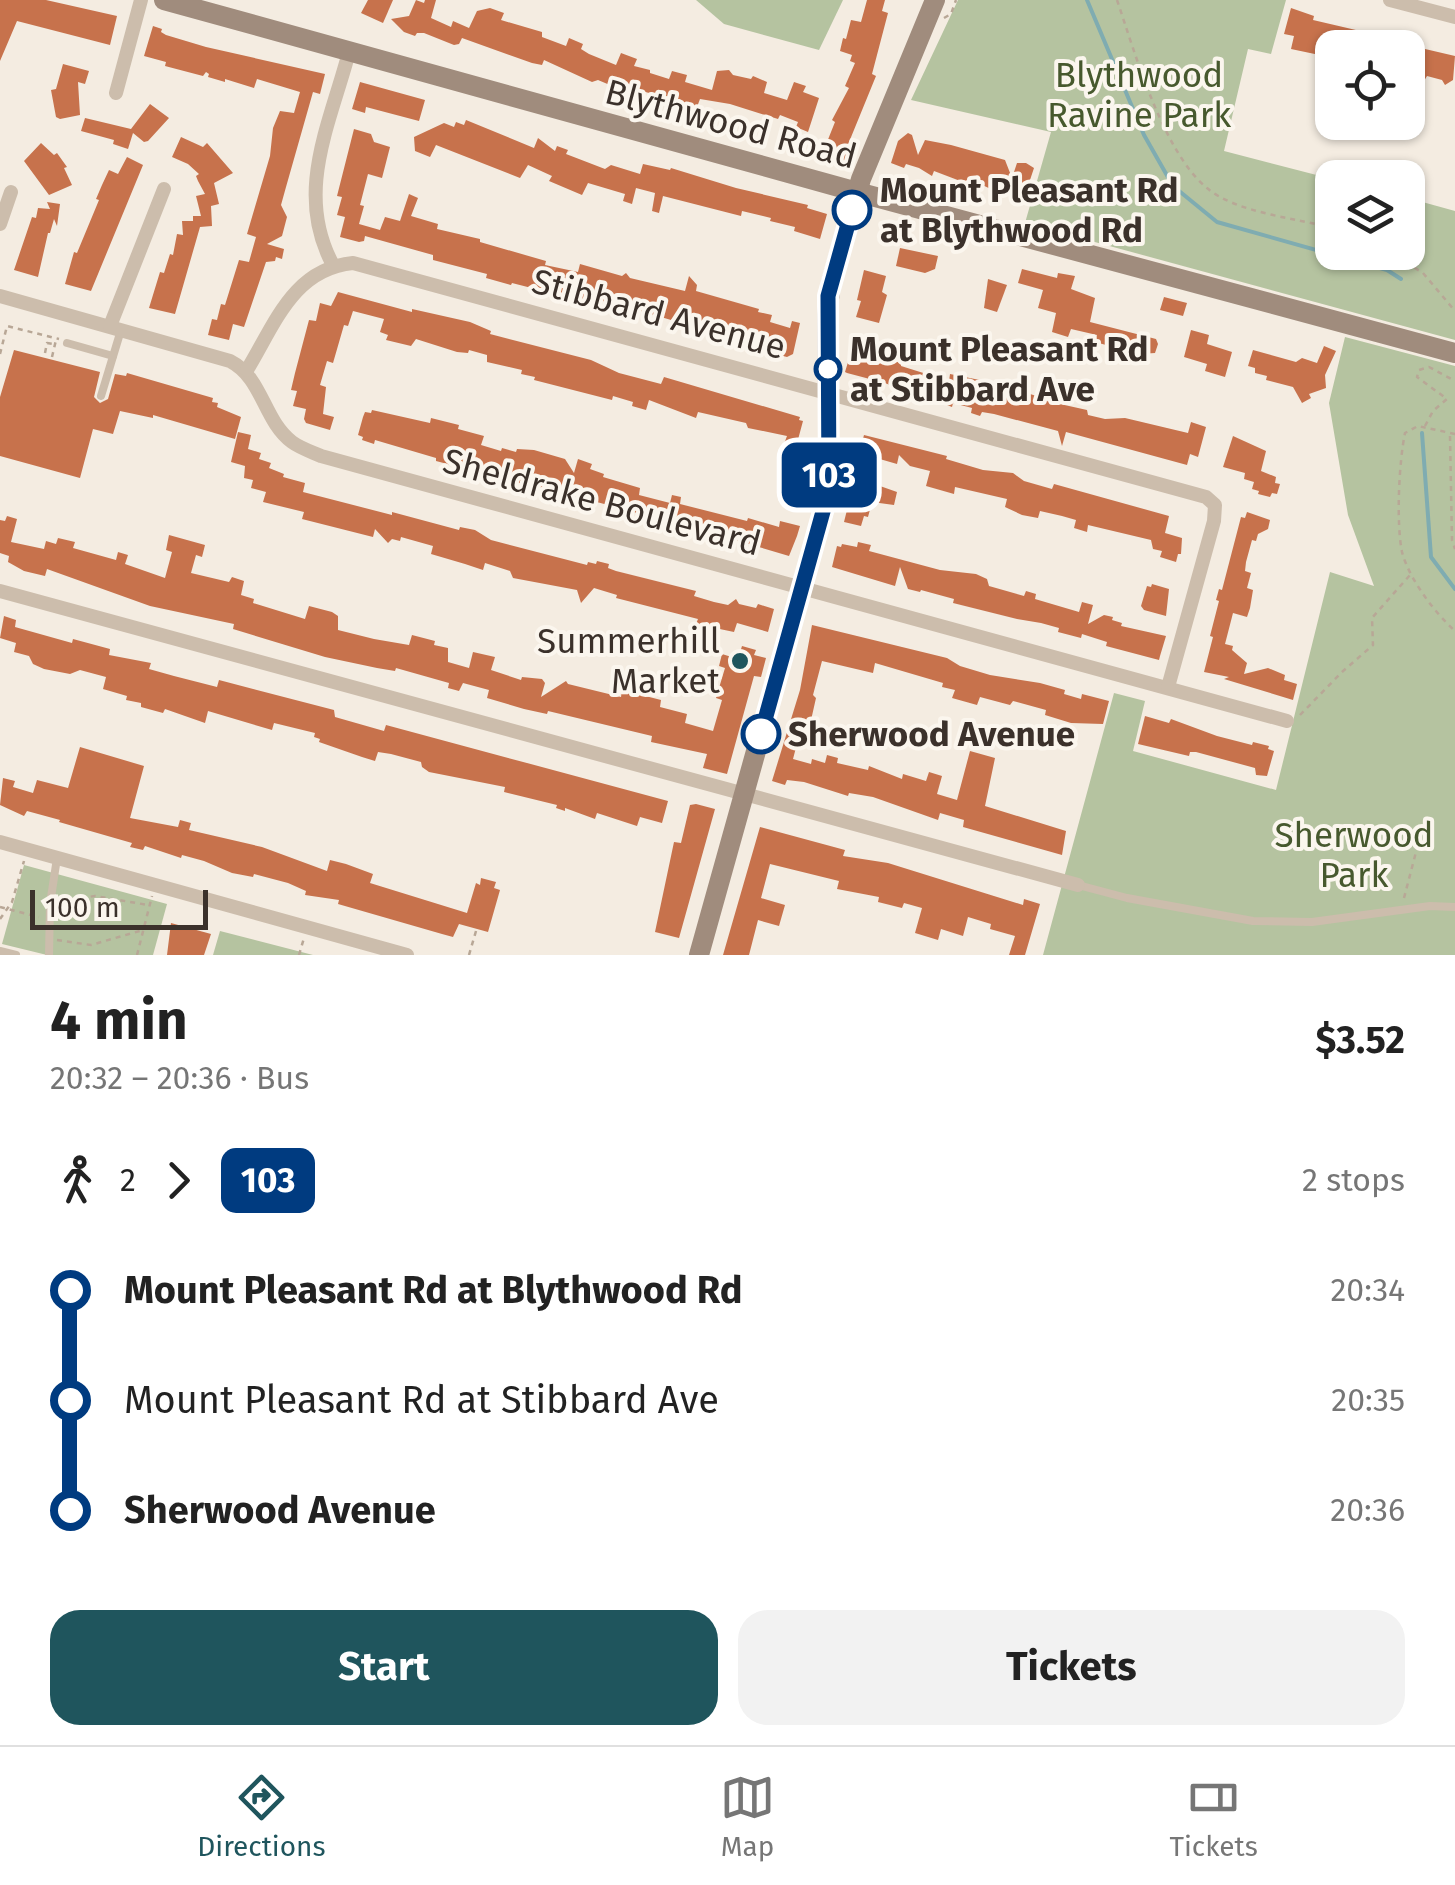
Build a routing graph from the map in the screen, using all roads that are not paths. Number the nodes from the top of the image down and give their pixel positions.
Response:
1 (141, 0) edge
2 (164, 0) edge
3 (1390, 0) edge
4 (196, 4) edge
5 (937, 11) edge
6 (1455, 17) edge
7 (349, 52) junction
8 (116, 93) dead end
9 (164, 189) dead end
10 (11, 192) dead end
11 (857, 192) junction
12 (0, 224) edge
13 (333, 265) junction
14 (0, 296) edge
15 (116, 328) junction
16 (67, 343) road end
17 (1455, 353) edge
18 (113, 356) junction
19 (247, 370) junction
20 (828, 391) junction
21 (101, 396) dead end
22 (802, 588) junction
23 (0, 590) edge
24 (1168, 687) junction
25 (1287, 720) road end
26 (744, 795) junction
27 (0, 842) edge
28 (57, 858) junction
29 (1078, 885) joint
30 (1455, 907) edge
31 (0, 951) edge
32 (16, 955) edge
33 (50, 955) edge
34 (407, 955) edge
35 (700, 955) edge

1 - 8 street
2 - 4 street, Blythwood Road
3 - 6 street
4 - 7 street, Blythwood Road
5 - 11 street
7 - 11 street, Blythwood Road
7 - 13 street
9 - 15 street
10 - 12 street
11 - 17 street, Blythwood Road
11 - 20 street
13 - 19 street
13 - 20 street, Stibbard Avenue
14 - 15 street
15 - 18 lane
15 - 19 street
16 - 18 lane
18 - 21 lane
19 - 22 street, Sheldrake Boulevard
20 - 22 street
20 - 24 street, Stibbard Avenue
22 - 24 street, Sheldrake Boulevard
22 - 26 street
23 - 26 street
24 - 25 street, Sheldrake Boulevard
26 - 29 street
26 - 35 street
27 - 28 street
28 - 33 lane
28 - 34 street
29 - 30 lane
31 - 32 lane

